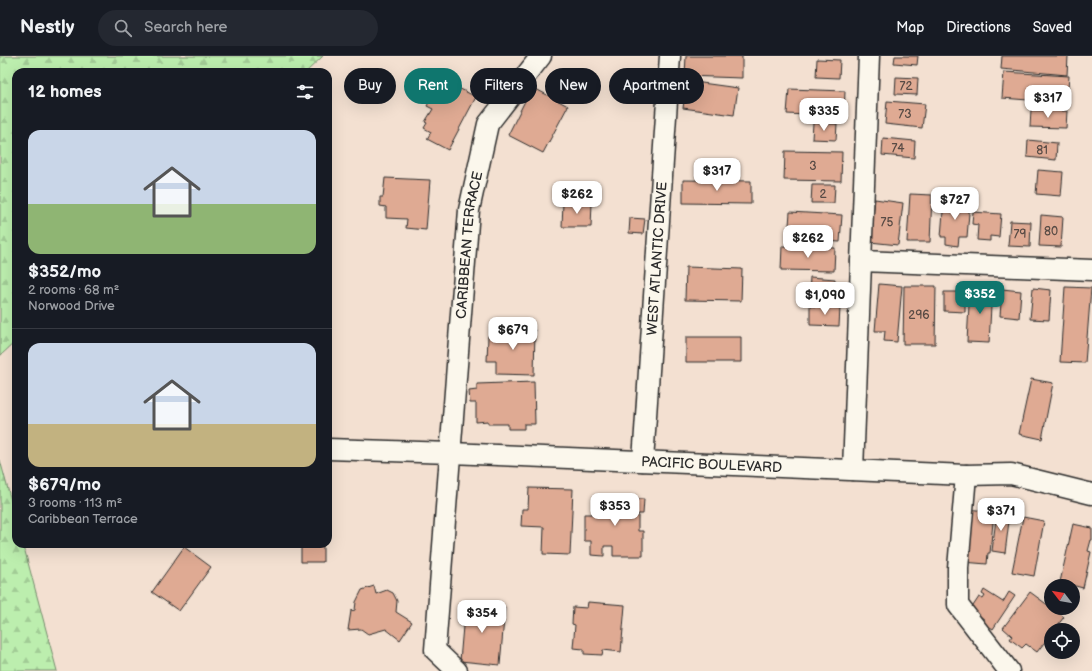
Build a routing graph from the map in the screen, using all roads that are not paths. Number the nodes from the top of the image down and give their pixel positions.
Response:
1 (541, 56) edge
2 (670, 56) edge
3 (869, 56) edge
4 (861, 261) junction
5 (1092, 270) edge
6 (332, 449) edge
7 (451, 453) junction
8 (643, 461) junction
9 (853, 470) junction
10 (966, 475) junction
11 (1092, 494) edge
12 (457, 671) edge
13 (1009, 671) edge

1 - 7 street, CARIBBEAN TERRACE
2 - 8 street, WEST ATLANTIC DRIVE
3 - 4 street
4 - 5 street
4 - 9 street
6 - 7 street, PACIFIC BOULEVARD
7 - 8 street, PACIFIC BOULEVARD
7 - 12 street, CARIBBEAN TERRACE
8 - 9 street, PACIFIC BOULEVARD
9 - 10 street, PACIFIC BOULEVARD
10 - 11 street, PACIFIC BOULEVARD
10 - 13 street

